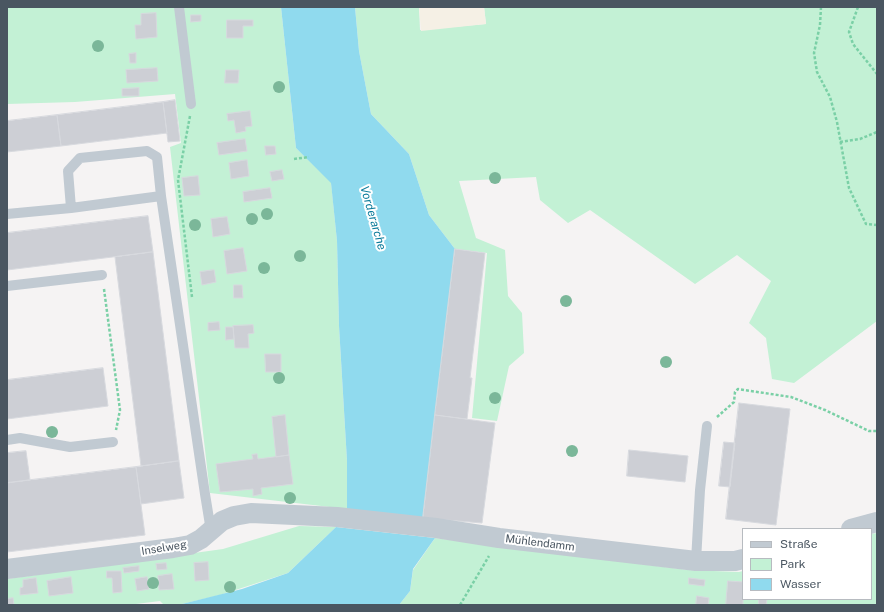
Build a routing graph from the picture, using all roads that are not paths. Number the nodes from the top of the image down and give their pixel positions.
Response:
1 (179, 7) edge
2 (191, 104) road end
3 (161, 196) junction
4 (71, 208) junction
5 (7, 214) edge
6 (102, 275) road end
7 (7, 286) edge
8 (707, 426) road end
9 (7, 440) edge
10 (113, 442) road end
11 (337, 517) joint
12 (877, 522) edge
13 (855, 528) edge
14 (212, 531) junction
15 (742, 559) edge
16 (696, 561) junction
17 (7, 570) edge

1 - 2 lane
3 - 4 lane
3 - 4 lane
3 - 14 lane
4 - 5 lane
6 - 7 lane
8 - 16 lane
9 - 10 lane
11 - 14 street, Inselweg
11 - 16 street, Mühlendamm
12 - 13 street
14 - 17 street, Inselweg
15 - 16 street, Mühlendamm

